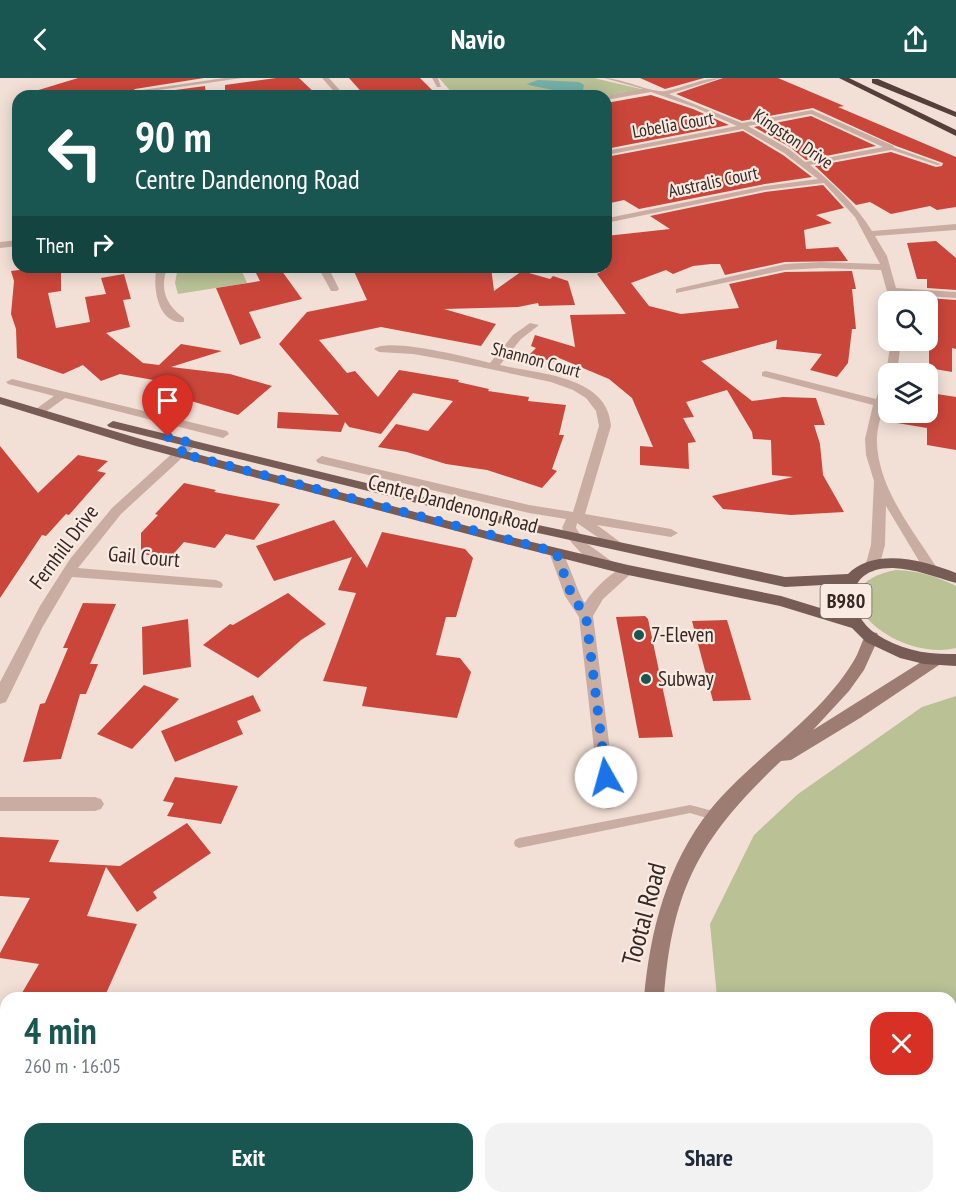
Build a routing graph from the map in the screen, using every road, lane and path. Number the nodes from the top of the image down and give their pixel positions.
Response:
1 (239, 78) edge
2 (325, 78) edge
3 (435, 78) edge
4 (607, 78) edge
5 (718, 78) edge
6 (843, 78) edge
7 (868, 78) edge
8 (879, 78) edge
9 (439, 86) dead end
10 (146, 90) edge
11 (336, 90) edge
12 (652, 90) junction
13 (664, 93) junction
14 (612, 97) edge
15 (956, 105) edge
16 (956, 115) edge
17 (956, 123) edge
18 (743, 126) junction
19 (956, 133) edge
20 (891, 148) junction
21 (612, 152) edge
22 (804, 164) junction
23 (939, 164) dead end
24 (824, 181) junction
25 (612, 220) edge
26 (956, 227) edge
27 (870, 234) junction
28 (886, 267) junction
29 (160, 273) edge
30 (326, 273) edge
31 (334, 289) dead end
32 (679, 291) dead end
33 (893, 291) edge
34 (938, 294) edge
35 (956, 295) edge
36 (180, 320) dead end
37 (534, 326) dead end
38 (379, 350) dead end
39 (493, 367) junction
40 (766, 374) dead end
41 (12, 382) dead end
42 (62, 395) junction
43 (0, 400) edge
44 (878, 402) edge
45 (878, 409) edge
46 (40, 411) junction
47 (222, 434) dead end
48 (186, 448) junction
49 (322, 460) dead end
50 (880, 481) junction
51 (578, 517) junction
52 (671, 533) dead end
53 (572, 535) junction
54 (615, 545) junction
55 (556, 552) junction
56 (609, 566) junction
57 (872, 567) junction
58 (956, 567) edge
59 (933, 569) junction
60 (628, 570) junction
61 (69, 572) junction
62 (956, 578) edge
63 (853, 579) junction
64 (216, 585) dead end
65 (586, 616) junction
66 (858, 624) junction
67 (872, 637) junction
68 (956, 660) edge
69 (934, 661) junction
70 (0, 698) edge
71 (604, 766) joint
72 (766, 767) junction
73 (0, 804) edge
74 (95, 804) dead end
75 (609, 805) dead end
76 (717, 816) junction
77 (519, 843) dead end
78 (655, 992) edge

1 - 10 street
2 - 11 street
3 - 9 street
4 - 12 street, Kingston Drive
5 - 13 street
6 - 17 highway
6 - 19 highway
7 - 16 highway
8 - 15 highway
12 - 13 street, Kingston Drive
12 - 14 street
13 - 18 street, Kingston Drive
18 - 20 street, Lobelia Court
18 - 21 street, Lobelia Court
18 - 22 street, Kingston Drive
20 - 22 street
20 - 23 lane
22 - 24 street, Kingston Drive
24 - 25 street, Australis Court
24 - 27 street, Kingston Drive
26 - 27 street
27 - 28 street, Kingston Drive
28 - 32 street
28 - 33 street, Kingston Drive
29 - 36 street
30 - 31 street
34 - 35 street
37 - 39 street
38 - 39 street, Shannon Court
39 - 51 street, Shannon Court
40 - 44 street
41 - 42 street
42 - 46 street
42 - 47 street
43 - 46 main road, Centre Dandenong Road
45 - 50 street
46 - 48 main road, Centre Dandenong Road
48 - 53 main road, Centre Dandenong Road
48 - 55 main road, Centre Dandenong Road
48 - 61 street, Fernhill Drive
49 - 51 street, Centre Dandenong Road
50 - 57 street
50 - 59 street
51 - 52 street, Centre Dandenong Road
51 - 53 street, Shannon Court
51 - 54 street
53 - 54 main road, Centre Dandenong Road
53 - 56 street
54 - 63 main road, Centre Dandenong Road
55 - 56 main road, Centre Dandenong Road
55 - 65 street
56 - 60 main road, Centre Dandenong Road
57 - 59 main road, B980
57 - 63 main road, B980
58 - 59 main road, B980
59 - 62 main road, B980
60 - 65 street
60 - 66 main road, Centre Dandenong Road
61 - 64 street, Gail Court
61 - 70 street, Fernhill Drive
63 - 66 main road, B980
65 - 71 street
66 - 67 main road, B980
67 - 69 main road, B980
67 - 72 main road, Tootal Road
68 - 69 main road, B980
69 - 72 main road, Tootal Road
71 - 75 lane
72 - 76 main road, Tootal Road
73 - 74 street
76 - 77 lane
76 - 78 main road, Tootal Road

